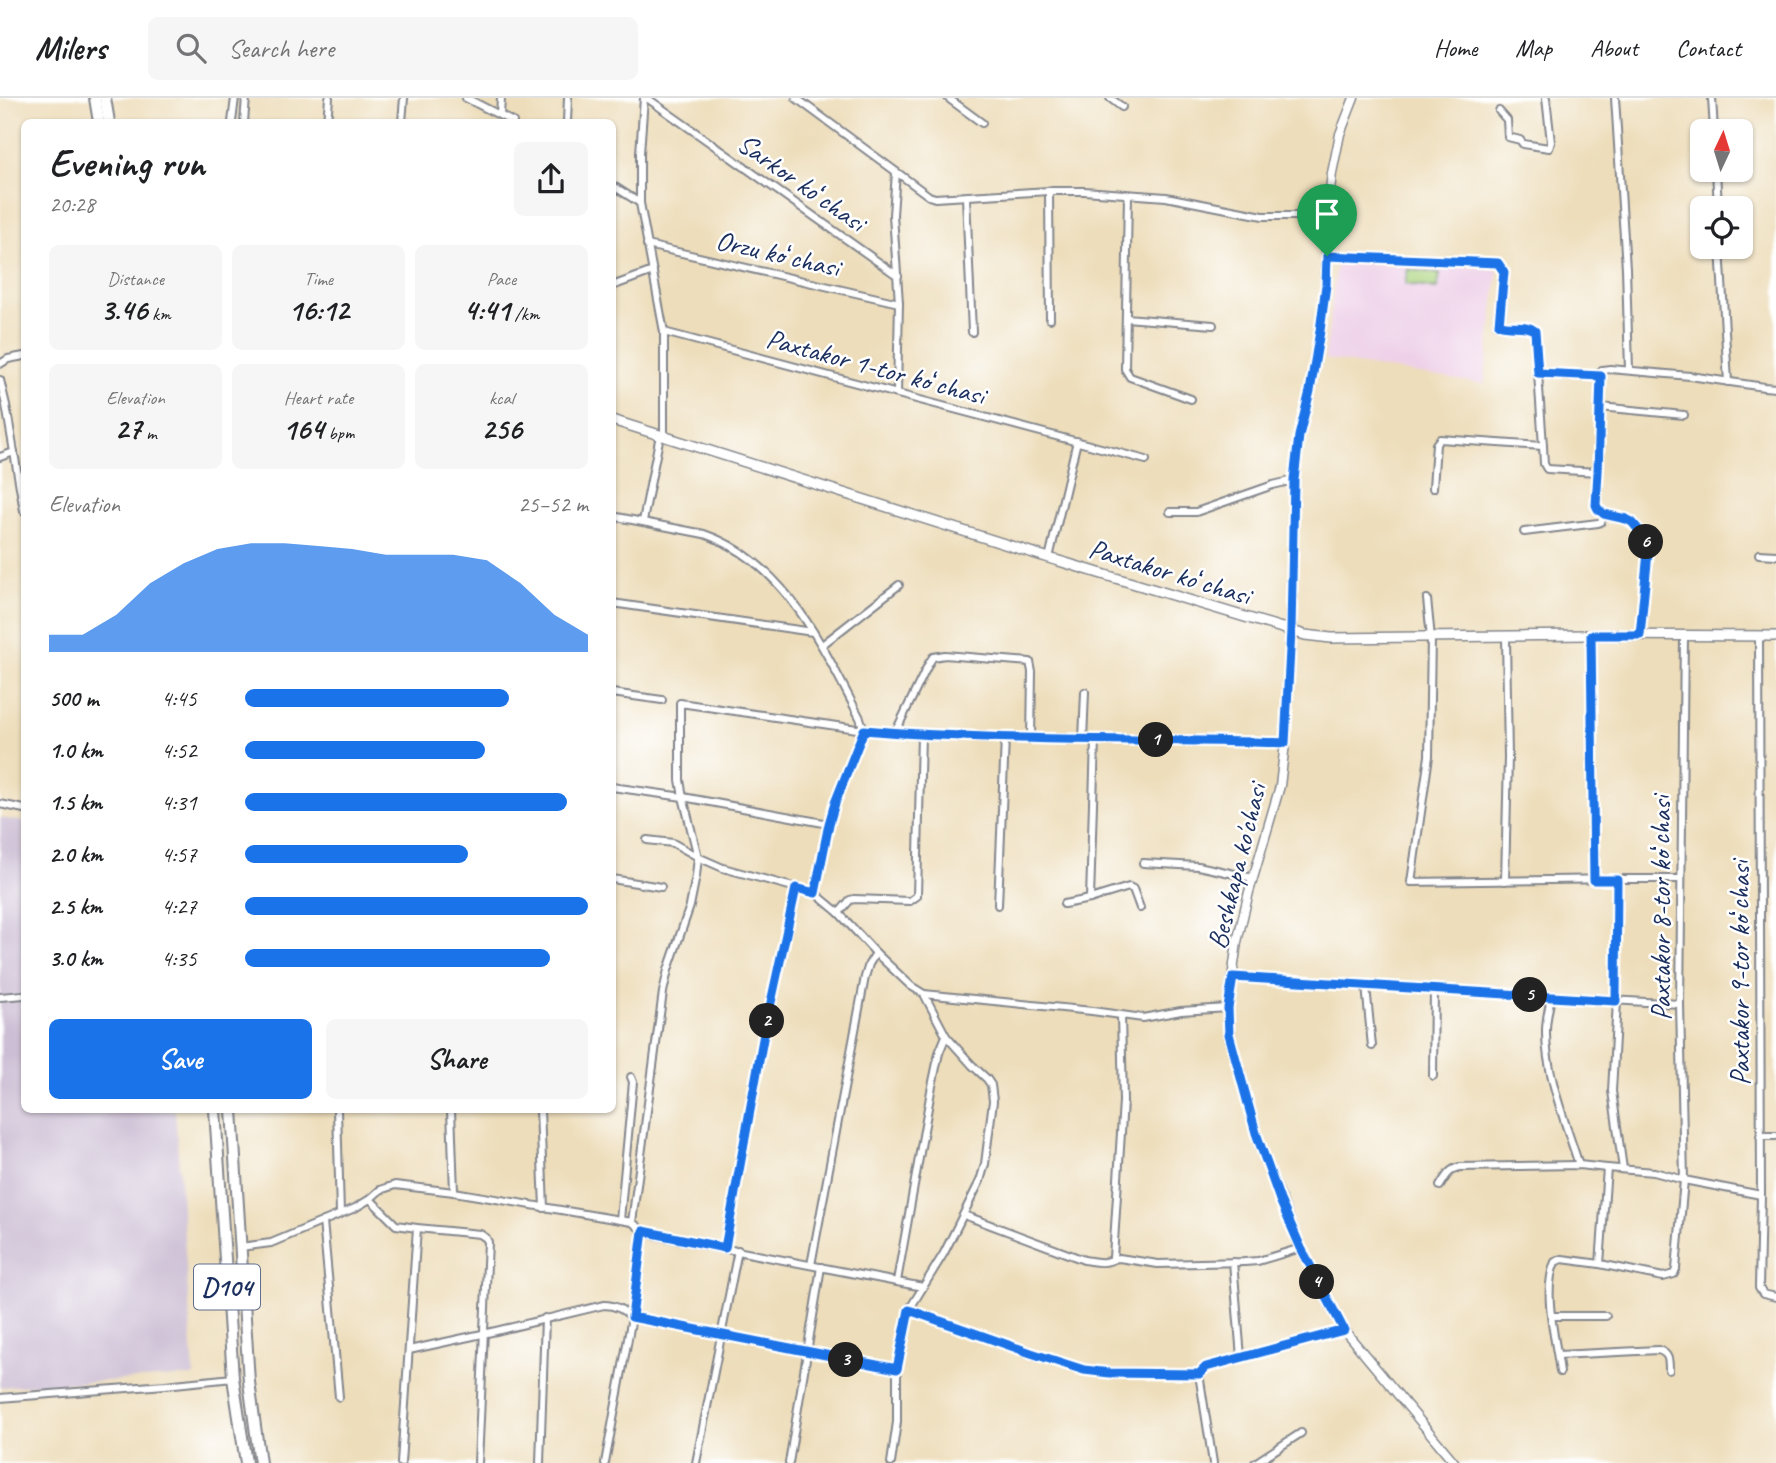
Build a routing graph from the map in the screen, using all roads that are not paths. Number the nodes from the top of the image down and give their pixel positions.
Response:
1 (95, 98) edge
2 (105, 98) edge
3 (235, 98) edge
4 (246, 98) edge
5 (329, 98) edge
6 (404, 98) edge
7 (466, 98) edge
8 (500, 98) edge
9 (568, 98) edge
10 (646, 98) edge
11 (796, 98) edge
12 (948, 98) edge
13 (1110, 98) edge
14 (1354, 98) edge
15 (1546, 98) edge
16 (1615, 98) edge
17 (1712, 98) edge
18 (1122, 107) dead end
19 (1499, 111) dead end
20 (500, 115) junction
21 (98, 119) edge
22 (108, 119) edge
23 (232, 119) edge
24 (244, 119) edge
25 (327, 119) edge
26 (402, 119) edge
27 (507, 119) edge
28 (567, 119) edge
29 (1713, 119) edge
30 (982, 123) dead end
31 (896, 172) junction
32 (616, 188) edge
33 (1049, 191) junction
34 (1128, 195) junction
35 (966, 197) junction
36 (640, 203) junction
37 (1327, 216) junction
38 (647, 245) junction
39 (1327, 256) junction
40 (1721, 259) edge
41 (653, 271) junction
42 (898, 276) junction
43 (616, 285) edge
44 (899, 303) junction
45 (1126, 318) junction
46 (1050, 319) dead end
47 (1213, 325) dead end
48 (664, 332) junction
49 (972, 332) dead end
50 (21, 357) edge
51 (0, 364) edge
52 (1629, 370) junction
53 (1538, 373) junction
54 (1601, 376) junction
55 (0, 380) edge
56 (1728, 382) junction
57 (1776, 388) edge
58 (897, 394) junction
59 (1191, 399) dead end
60 (1600, 407) junction
61 (1684, 415) dead end
62 (616, 421) edge
63 (662, 435) junction
64 (1077, 441) junction
65 (1543, 446) junction
66 (14, 452) junction
67 (0, 457) edge
68 (1146, 460) dead end
69 (1598, 472) junction
70 (1294, 480) junction
71 (1433, 488) dead end
72 (21, 493) edge
73 (1170, 512) dead end
74 (1604, 514) junction
75 (616, 517) edge
76 (643, 522) junction
77 (1524, 532) dead end
78 (1759, 554) dead end
79 (1776, 555) edge
80 (1049, 558) junction
81 (899, 585) dead end
82 (1427, 599) dead end
83 (616, 604) edge
84 (1291, 631) junction
85 (813, 632) junction
86 (1591, 635) junction
87 (1640, 635) junction
88 (1684, 636) junction
89 (1759, 636) junction
90 (1776, 636) edge
91 (1506, 637) junction
92 (1430, 638) junction
93 (822, 645) junction
94 (1085, 692) dead end
95 (616, 694) edge
96 (662, 700) dead end
97 (864, 730) junction
98 (895, 733) junction
99 (921, 735) junction
100 (1005, 738) junction
101 (1031, 739) junction
102 (1083, 740) junction
103 (1095, 740) junction
104 (1285, 743) junction
105 (616, 788) edge
106 (683, 797) junction
107 (0, 804) edge
108 (21, 808) edge
109 (829, 824) junction
110 (648, 839) dead end
111 (698, 857) junction
112 (1143, 863) dead end
113 (1253, 878) junction
114 (1681, 879) junction
115 (616, 880) edge
116 (1594, 880) junction
117 (1617, 880) junction
118 (1505, 881) junction
119 (661, 887) dead end
120 (796, 888) junction
121 (815, 893) junction
122 (1090, 899) junction
123 (1064, 904) dead end
124 (998, 905) dead end
125 (1140, 908) dead end
126 (839, 913) junction
127 (876, 953) junction
128 (1233, 977) junction
129 (1366, 986) junction
130 (1434, 989) junction
131 (924, 994) junction
132 (21, 995) edge
133 (0, 997) edge
134 (1551, 997) junction
135 (1616, 1001) junction
136 (1680, 1004) junction
137 (1228, 1008) junction
138 (1121, 1015) junction
139 (946, 1036) junction
140 (1373, 1046) dead end
141 (1433, 1076) dead end
142 (631, 1077) dead end
143 (215, 1113) edge
144 (232, 1113) edge
145 (337, 1113) edge
146 (451, 1113) edge
147 (540, 1113) edge
148 (1760, 1136) junction
149 (1776, 1136) edge
150 (1579, 1165) junction
151 (1607, 1168) junction
152 (1623, 1169) junction
153 (1684, 1180) junction
154 (1440, 1186) dead end
155 (454, 1192) junction
156 (1761, 1195) junction
157 (370, 1199) junction
158 (544, 1208) junction
159 (340, 1213) junction
160 (964, 1215) junction
161 (620, 1220) junction
162 (323, 1221) junction
163 (632, 1222) junction
164 (417, 1228) junction
165 (643, 1231) junction
166 (240, 1247) junction
167 (725, 1248) junction
168 (1301, 1248) junction
169 (738, 1250) junction
170 (1113, 1258) junction
171 (1233, 1262) junction
172 (1600, 1264) junction
173 (811, 1265) junction
174 (821, 1267) junction
175 (897, 1281) junction
176 (923, 1287) junction
177 (1776, 1297) edge
178 (909, 1310) junction
179 (1552, 1316) junction
180 (1606, 1316) dead end
181 (632, 1317) junction
182 (545, 1318) junction
183 (1344, 1330) junction
184 (483, 1333) junction
185 (722, 1335) junction
186 (409, 1349) junction
187 (806, 1352) junction
188 (1558, 1355) junction
189 (1241, 1357) junction
190 (897, 1369) junction
191 (1669, 1370) dead end
192 (1560, 1372) dead end
193 (1199, 1374) junction
194 (233, 1378) junction
195 (339, 1397) dead end
196 (0, 1398) edge
197 (1301, 1433) dead end
198 (246, 1463) edge
199 (260, 1463) edge
200 (401, 1463) edge
201 (478, 1463) edge
202 (540, 1463) edge
203 (605, 1463) edge
204 (696, 1463) edge
205 (789, 1463) edge
206 (891, 1463) edge
207 (1213, 1463) edge
208 (1255, 1463) edge
209 (1455, 1463) edge

1 - 21 main road
2 - 22 main road
3 - 23 street
4 - 24 street
5 - 25 street
6 - 26 street
7 - 20 street
8 - 20 street
9 - 28 street
10 - 36 street
10 - 42 street, Sarkor koʻchasi
11 - 31 street
12 - 30 street
13 - 18 street
14 - 37 street, Beshkapa ko'chasi
15 - 19 street
16 - 52 street
17 - 29 street
20 - 27 street
31 - 35 street
31 - 42 street
32 - 36 street
33 - 34 street
33 - 35 street
33 - 46 street
34 - 37 street
34 - 45 street
35 - 49 street
36 - 38 street
37 - 39 street, Beshkapa ko'chasi
38 - 41 street
38 - 44 street, Orzu koʻchasi
39 - 53 street
39 - 70 street, Beshkapa ko'chasi
40 - 56 street
41 - 43 street
41 - 48 street
42 - 44 street
44 - 58 street
45 - 47 street
45 - 59 street
48 - 58 street, Paxtakor 1-tor koʻchasi
48 - 63 street
50 - 51 street
52 - 54 street
52 - 56 street
53 - 54 street
53 - 65 street
54 - 60 street
55 - 66 street
56 - 57 street
58 - 64 street, Paxtakor 1-tor koʻchasi
60 - 61 street
60 - 69 street
62 - 63 main road, Paxtakor koʻchasi
63 - 76 street
63 - 80 main road, Paxtakor koʻchasi
64 - 68 street, Paxtakor 1-tor koʻchasi
64 - 80 street
65 - 69 street
65 - 71 street
66 - 67 street
66 - 72 street
69 - 74 street
70 - 73 street
70 - 84 street, Beshkapa ko'chasi
74 - 77 street
74 - 87 street
75 - 76 street
76 - 85 street
78 - 79 street
80 - 84 main road, Paxtakor koʻchasi
81 - 93 street
82 - 92 street
83 - 85 street
84 - 92 main road, Paxtakor koʻchasi
84 - 104 street, Beshkapa ko'chasi
85 - 93 street
86 - 87 main road, Paxtakor koʻchasi
86 - 91 main road, Paxtakor koʻchasi
86 - 116 street
87 - 88 main road, Paxtakor koʻchasi
88 - 89 main road, Paxtakor koʻchasi
88 - 114 street, Paxtakor 8-tor koʻchasi
89 - 90 main road, Paxtakor koʻchasi
89 - 148 street, Paxtakor 9-tor koʻchasi
91 - 92 main road, Paxtakor koʻchasi
91 - 118 street
92 - 118 street
93 - 97 street
94 - 102 street
95 - 96 street
97 - 98 street
97 - 106 street
97 - 109 street
98 - 99 street
98 - 101 street
99 - 100 street
99 - 126 street
100 - 101 street
100 - 124 street
101 - 102 street
102 - 103 street
103 - 104 street
103 - 122 street
104 - 113 street, Beshkapa ko'chasi
105 - 106 street
106 - 109 street
106 - 111 street
107 - 108 street
109 - 121 street
110 - 111 street
111 - 120 street
111 - 163 street
112 - 113 street
113 - 128 street, Beshkapa ko'chasi
114 - 117 street
114 - 136 street, Paxtakor 8-tor koʻchasi
115 - 119 street
116 - 117 street
116 - 118 street
117 - 135 street
120 - 121 street
120 - 167 street
121 - 126 street
122 - 123 street
122 - 125 street
126 - 127 street
127 - 131 street
127 - 173 street
128 - 129 street
128 - 137 street, Beshkapa ko'chasi
129 - 130 street
129 - 140 street
130 - 134 street
130 - 141 street
131 - 138 street
131 - 139 street
132 - 133 street
134 - 135 street
134 - 150 street
135 - 136 street
135 - 152 street
136 - 153 street, Paxtakor 8-tor koʻchasi
137 - 138 street
137 - 168 street, Beshkapa ko'chasi
138 - 170 street
139 - 160 street
139 - 175 street
142 - 161 street
143 - 194 main road, D104
144 - 166 main road, D104
145 - 159 street
146 - 155 street
147 - 158 street
148 - 149 street
148 - 156 street, Paxtakor 9-tor koʻchasi
150 - 151 street
150 - 154 street
151 - 152 street
151 - 172 street
152 - 153 street
153 - 156 street
153 - 172 street, Paxtakor 8-tor koʻchasi
155 - 157 street
155 - 158 street
156 - 177 street, Paxtakor 9-tor koʻchasi
157 - 159 street
157 - 164 street
158 - 161 street
159 - 162 street
160 - 170 street
160 - 176 street
161 - 163 street
162 - 166 street
162 - 195 street
163 - 165 street
164 - 184 street
164 - 186 street
165 - 167 street
165 - 181 street
166 - 199 main road, D104
167 - 169 street
168 - 171 street
168 - 183 street, Beshkapa ko'chasi
169 - 173 street
169 - 185 street
170 - 171 street
171 - 189 street
172 - 179 street, Paxtakor 8-tor koʻchasi
173 - 174 street
174 - 175 street
174 - 187 street
175 - 176 street
176 - 178 street
178 - 190 street
178 - 193 street
179 - 180 street
179 - 188 street, Paxtakor 8-tor koʻchasi
181 - 182 street
181 - 185 street
181 - 203 street
182 - 184 street
182 - 202 street
183 - 189 street
183 - 209 street, Beshkapa ko'chasi
184 - 186 street
184 - 201 street
185 - 187 street
185 - 204 street
186 - 200 street
187 - 190 street
187 - 205 street
188 - 191 street
188 - 192 street, Paxtakor 8-tor koʻchasi
189 - 193 street
190 - 206 street
193 - 207 street
194 - 196 street
194 - 198 main road, D104
197 - 208 street

